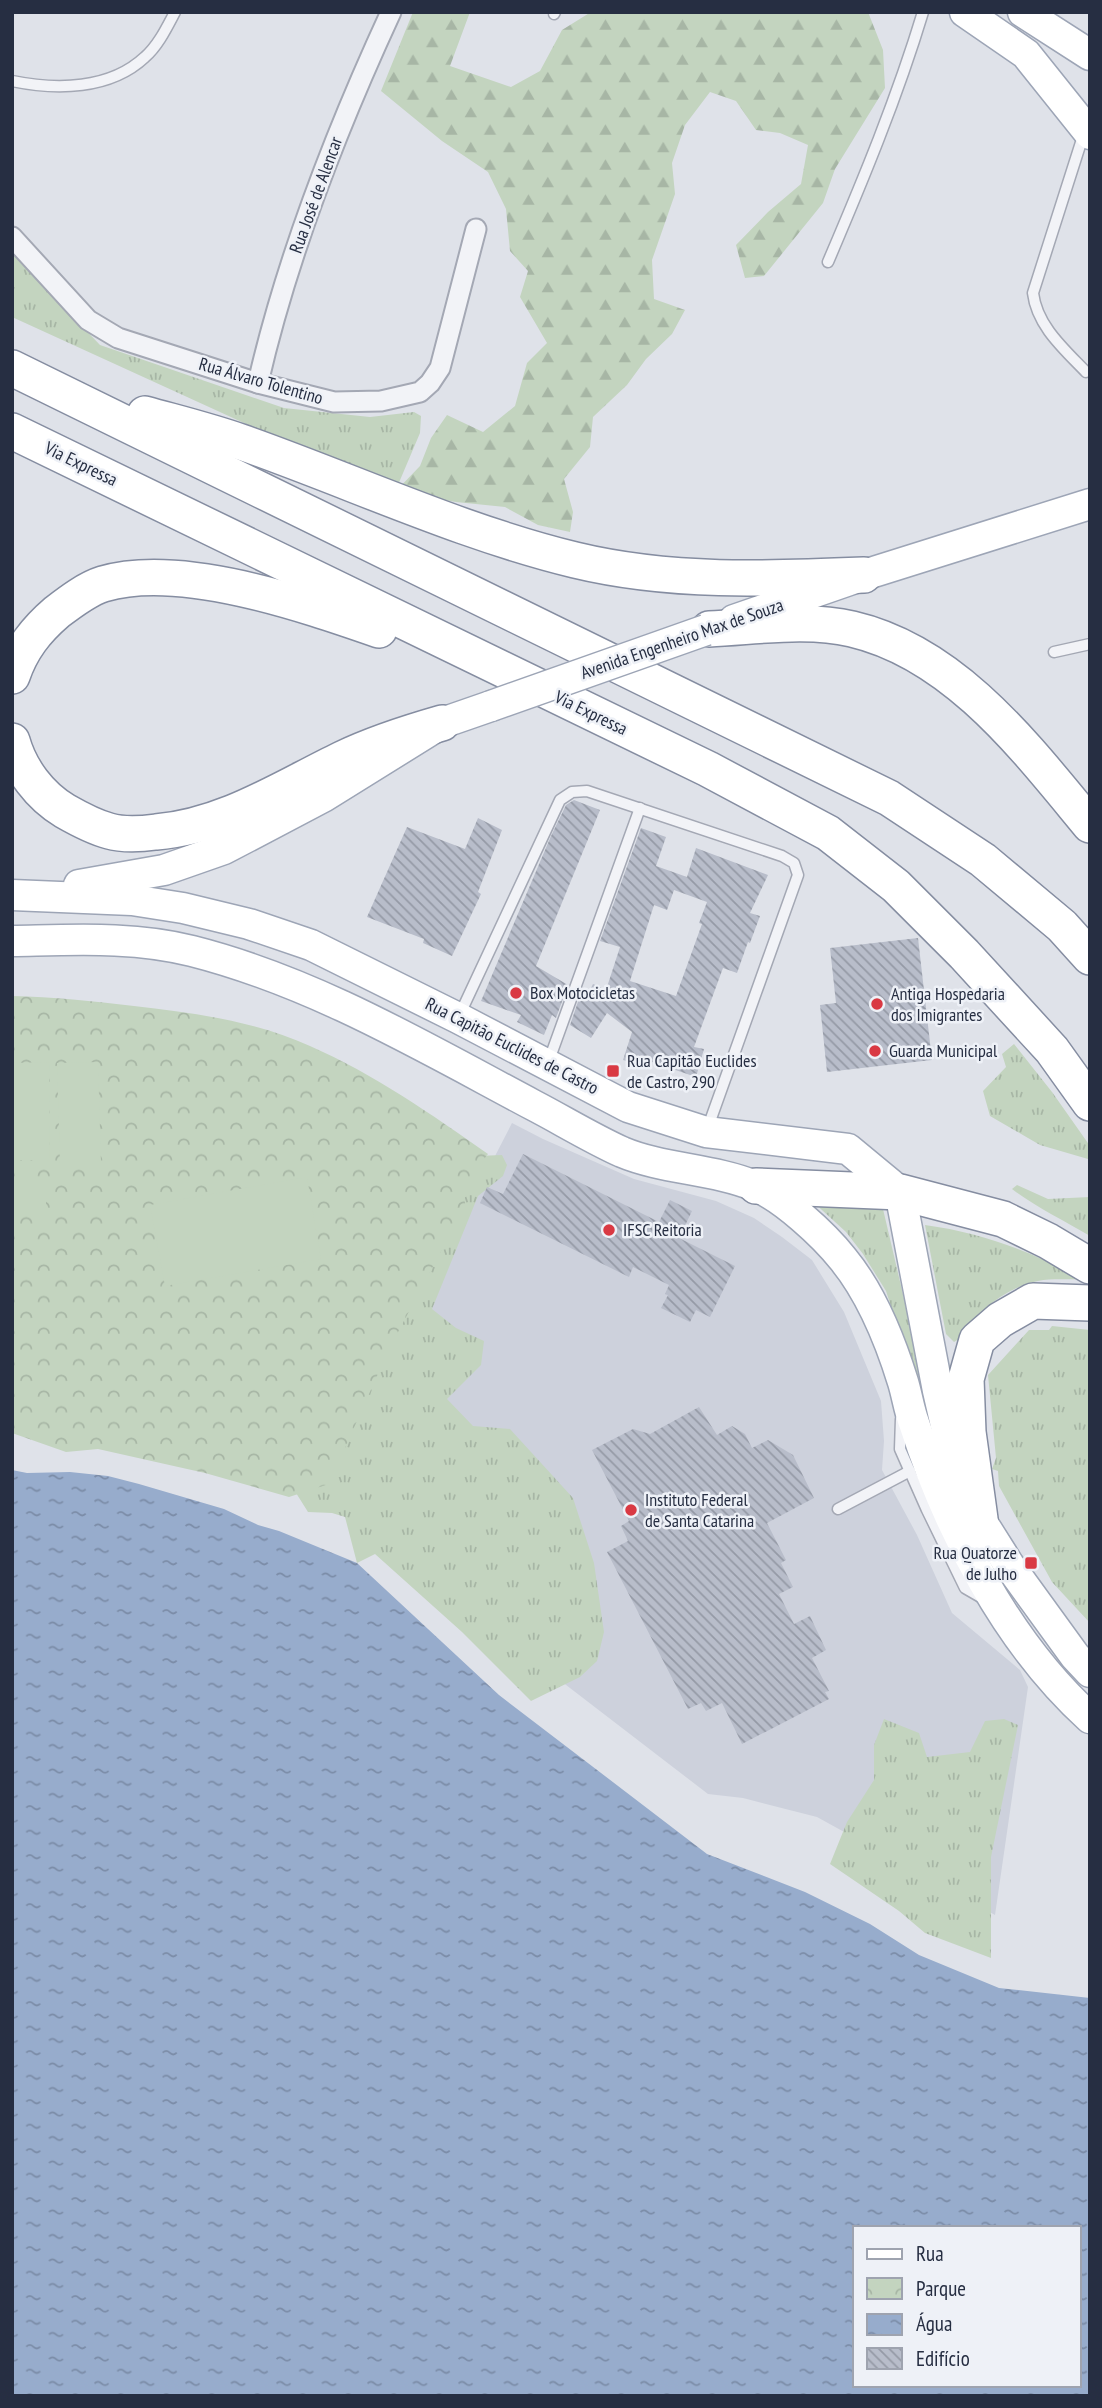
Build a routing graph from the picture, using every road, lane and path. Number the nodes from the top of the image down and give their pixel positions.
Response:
1 (175, 12) edge
2 (391, 12) edge
3 (923, 12) edge
4 (965, 12) edge
5 (1028, 17) edge
6 (1026, 54) junction
7 (1090, 55) edge
8 (1090, 74) edge
9 (12, 80) edge
10 (1088, 132) edge
11 (476, 229) dead end
12 (12, 237) edge
13 (828, 262) dead end
14 (12, 368) edge
15 (1086, 372) dead end
16 (258, 383) junction
17 (59, 390) junction
18 (12, 431) edge
19 (1090, 504) edge
20 (864, 575) junction
21 (707, 629) junction
22 (1090, 644) edge
23 (1054, 652) dead end
24 (12, 676) edge
25 (610, 722) junction
26 (442, 723) junction
27 (12, 741) edge
28 (640, 808) junction
29 (1090, 824) edge
30 (12, 894) edge
31 (12, 941) edge
32 (1090, 957) edge
33 (458, 1017) junction
34 (547, 1063) junction
35 (1090, 1103) edge
36 (706, 1132) junction
37 (756, 1186) junction
38 (900, 1192) junction
39 (1090, 1266) edge
40 (1090, 1303) edge
41 (903, 1380) junction
42 (910, 1472) junction
43 (838, 1509) dead end
44 (981, 1519) junction
45 (1000, 1609) junction
46 (1090, 1672) edge
47 (1090, 1718) edge

1 - 9 lane
2 - 16 street, Rua José de Alencar
3 - 13 lane
4 - 6 main road
5 - 6 main road
5 - 7 main road
5 - 8 main road
6 - 10 main road
10 - 15 lane
11 - 16 street, Rua Álvaro Tolentino
12 - 16 street, Rua Álvaro Tolentino
14 - 17 highway
17 - 20 highway
17 - 32 highway
18 - 25 highway, Via Expressa
19 - 20 main road, Avenida Engenheiro Max de Souza
20 - 21 main road, Avenida Engenheiro Max de Souza
21 - 26 main road, Avenida Engenheiro Max de Souza, bridge
21 - 29 highway
22 - 23 lane
24 - 25 highway
25 - 35 highway, Via Expressa
26 - 27 highway
26 - 30 main road, Avenida Engenheiro Max de Souza
28 - 33 lane
28 - 34 lane
28 - 36 lane
30 - 33 main road, Rua Capitão Euclides de Castro
31 - 37 main road
33 - 34 main road, Rua Capitão Euclides de Castro
34 - 36 main road, Rua Capitão Euclides de Castro
36 - 38 main road, Rua Capitão Euclides de Castro
37 - 38 highway
37 - 41 main road
38 - 39 highway
38 - 44 main road
40 - 44 highway
41 - 42 lane
41 - 45 main road
42 - 43 lane
42 - 45 lane
44 - 46 main road
45 - 47 main road

